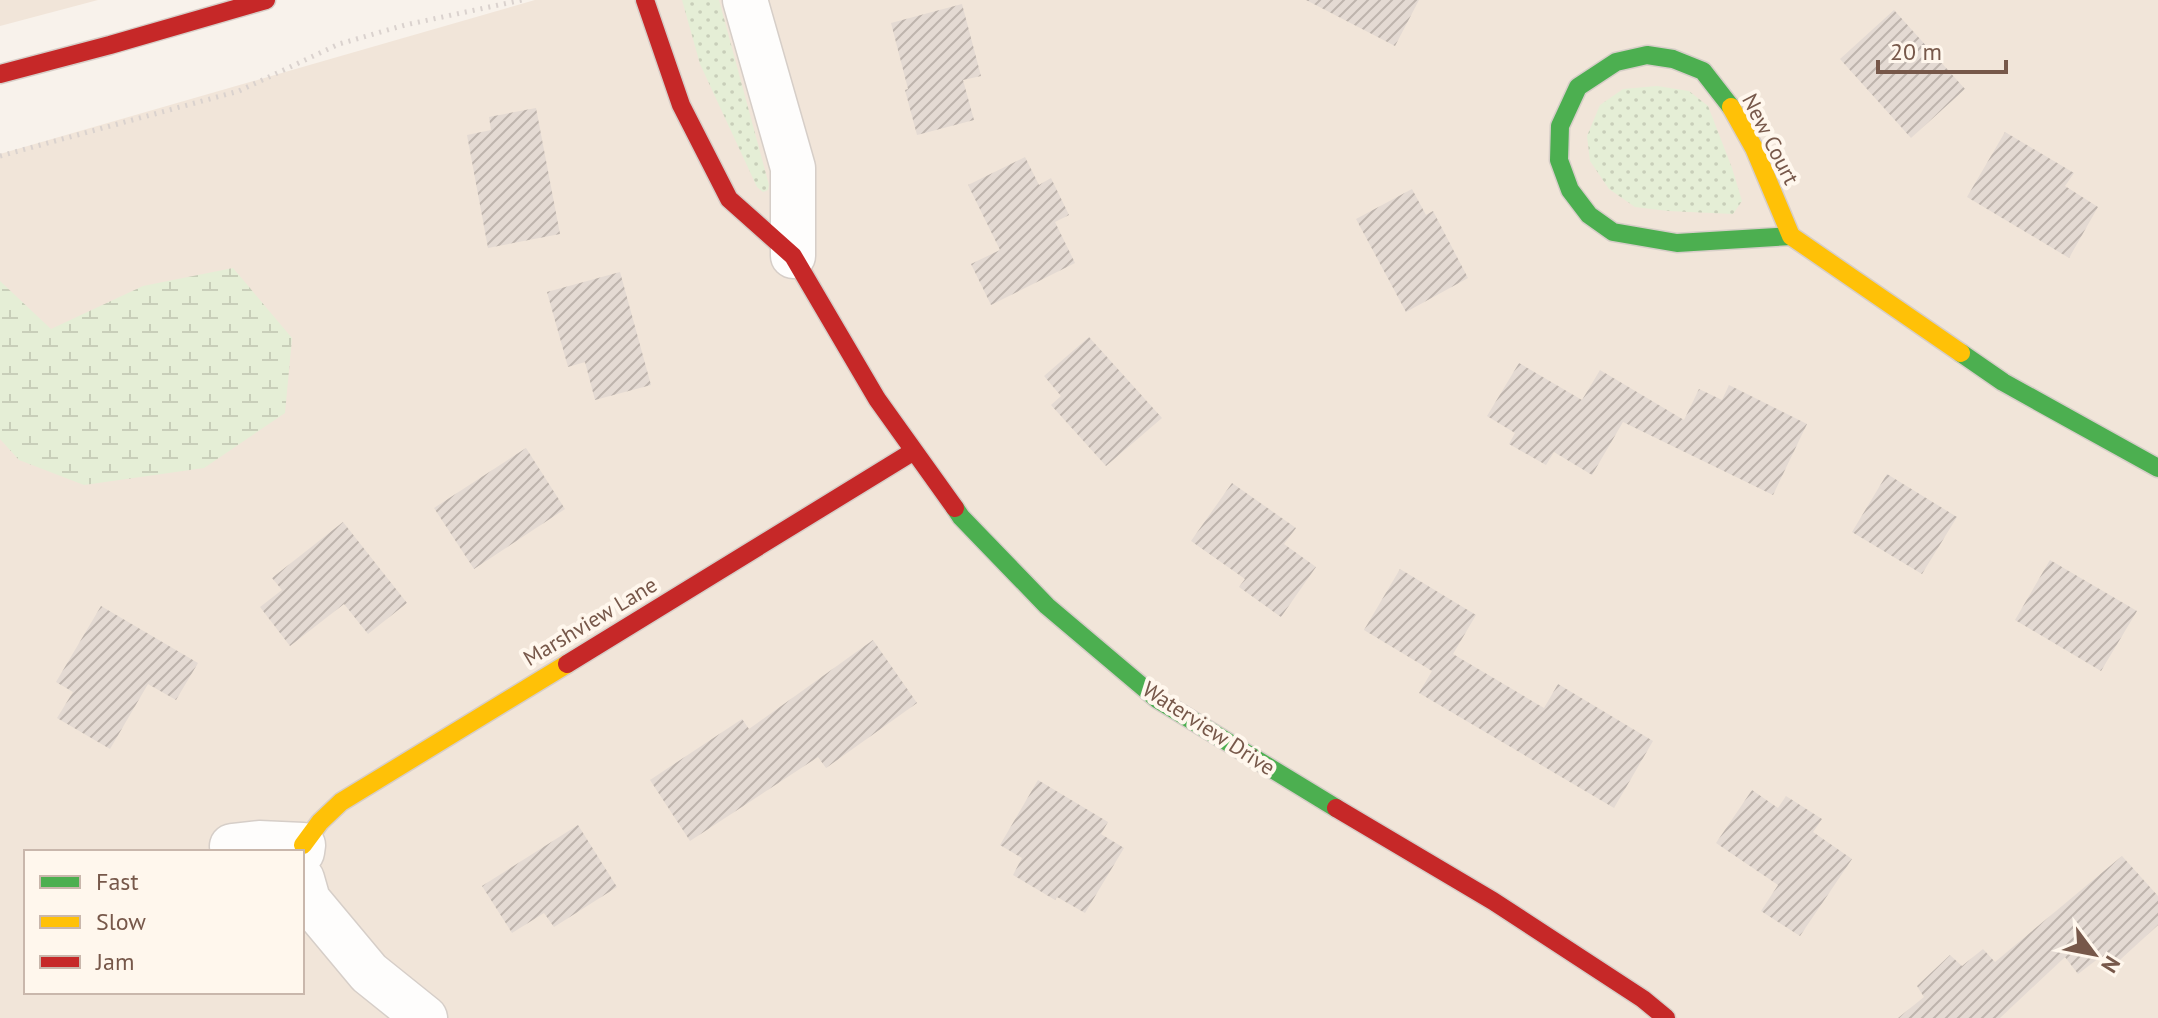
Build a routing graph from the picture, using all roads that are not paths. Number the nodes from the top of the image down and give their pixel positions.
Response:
1 (266, 0) edge
2 (645, 0) edge
3 (745, 0) edge
4 (0, 74) edge
5 (1791, 236) junction
6 (793, 256) junction
7 (914, 451) junction
8 (2158, 468) edge
9 (232, 846) dead end
10 (278, 850) edge
11 (304, 855) edge
12 (304, 873) edge
13 (425, 1018) edge
14 (1666, 1018) edge

1 - 4 street
2 - 6 street, Waterview Drive
3 - 6 street
5 - 5 street, New Court
5 - 8 street
6 - 7 street, Waterview Drive
7 - 11 street, Marshview Lane
7 - 14 street, Waterview Drive
9 - 10 street
12 - 13 street

